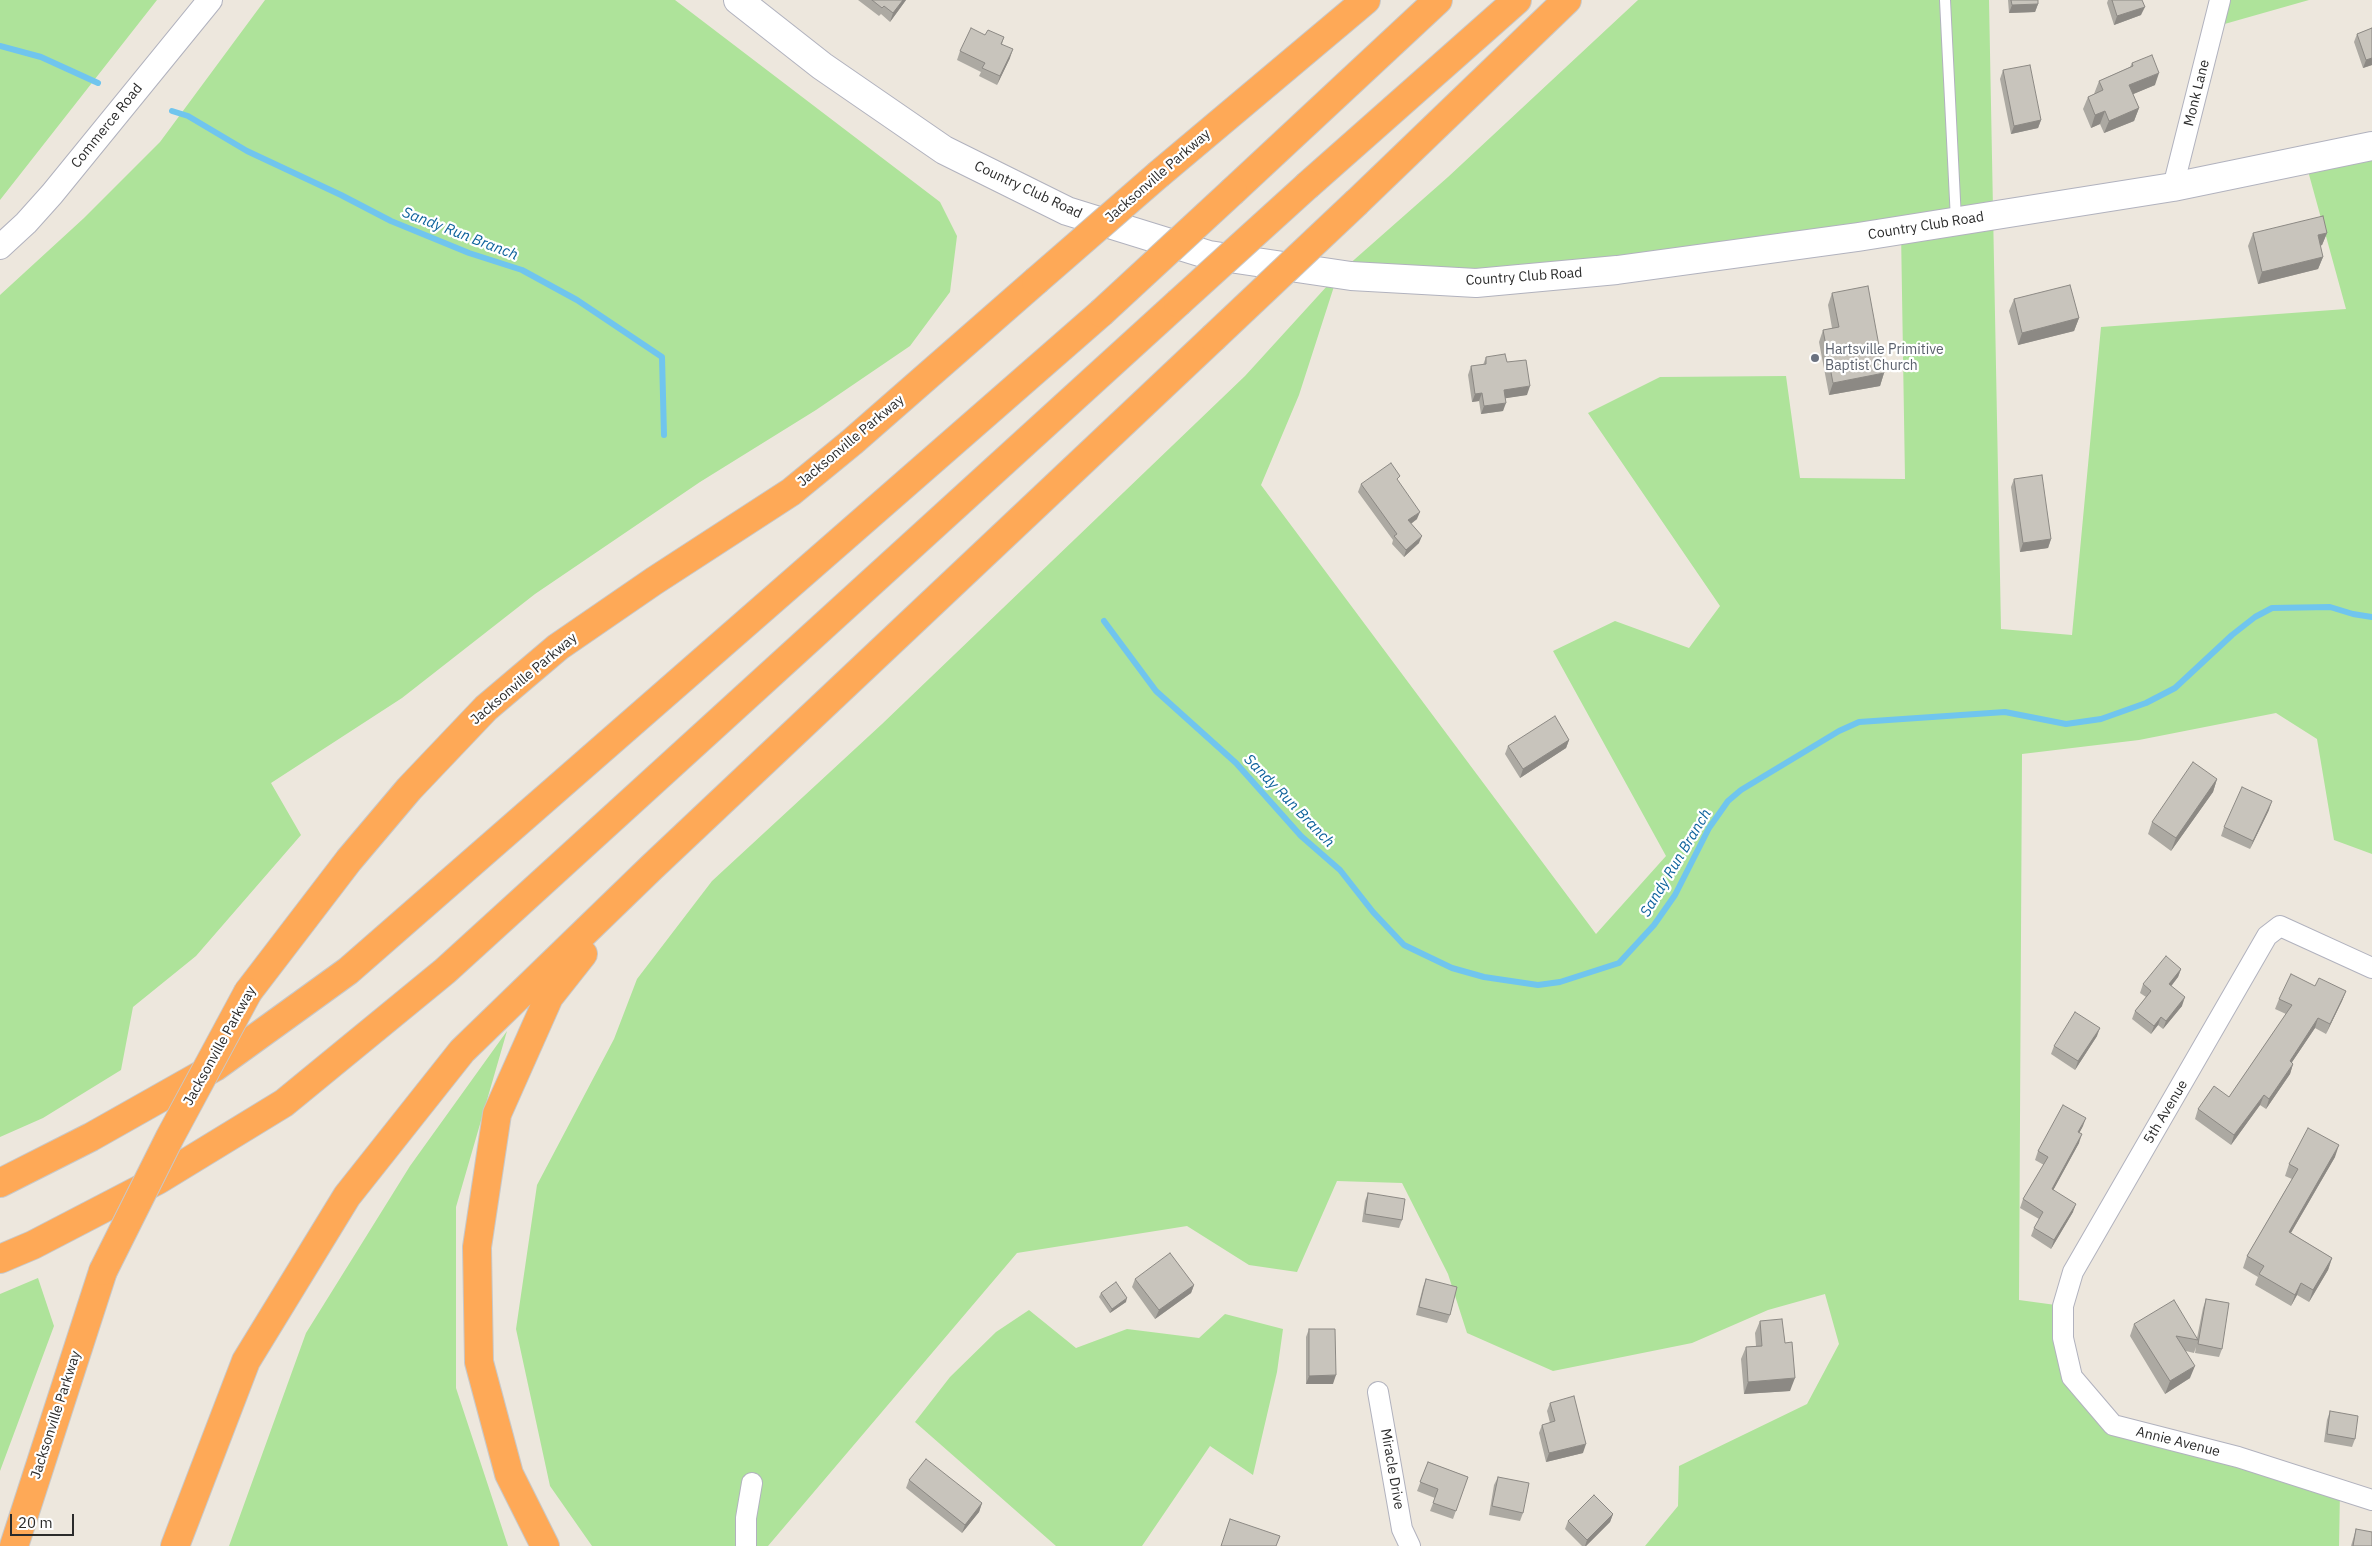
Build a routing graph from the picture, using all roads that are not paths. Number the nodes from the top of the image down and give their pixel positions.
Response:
1 (210, 0) edge
2 (738, 0) edge
3 (1366, 0) edge
4 (1438, 0) edge
5 (1516, 0) edge
6 (1566, 0) edge
7 (1945, 0) edge
8 (2220, 0) edge
9 (2372, 146) edge
10 (2173, 187) junction
11 (1956, 222) junction
12 (0, 247) edge
13 (652, 867) junction
14 (2372, 968) edge
15 (0, 1183) edge
16 (0, 1259) edge
17 (2063, 1306) joint
18 (1378, 1392) dead end
19 (752, 1483) dead end
20 (2372, 1500) edge
21 (15, 1541) edge
22 (174, 1546) edge
23 (545, 1546) edge
24 (746, 1546) edge
25 (1410, 1546) edge

1 - 12 street, Commerce Road
2 - 11 main road, Country Club Road
3 - 21 highway, Jacksonville Parkway, bridge
4 - 15 highway, bridge
5 - 16 highway, bridge
6 - 13 highway, bridge
7 - 11 lane
8 - 10 street, Monk Lane
9 - 10 main road, Country Club Road
10 - 11 main road, Country Club Road
13 - 22 highway
13 - 23 highway
14 - 17 street, 5th Avenue
17 - 20 street, Annie Avenue
18 - 25 street, Miracle Drive
19 - 24 street

